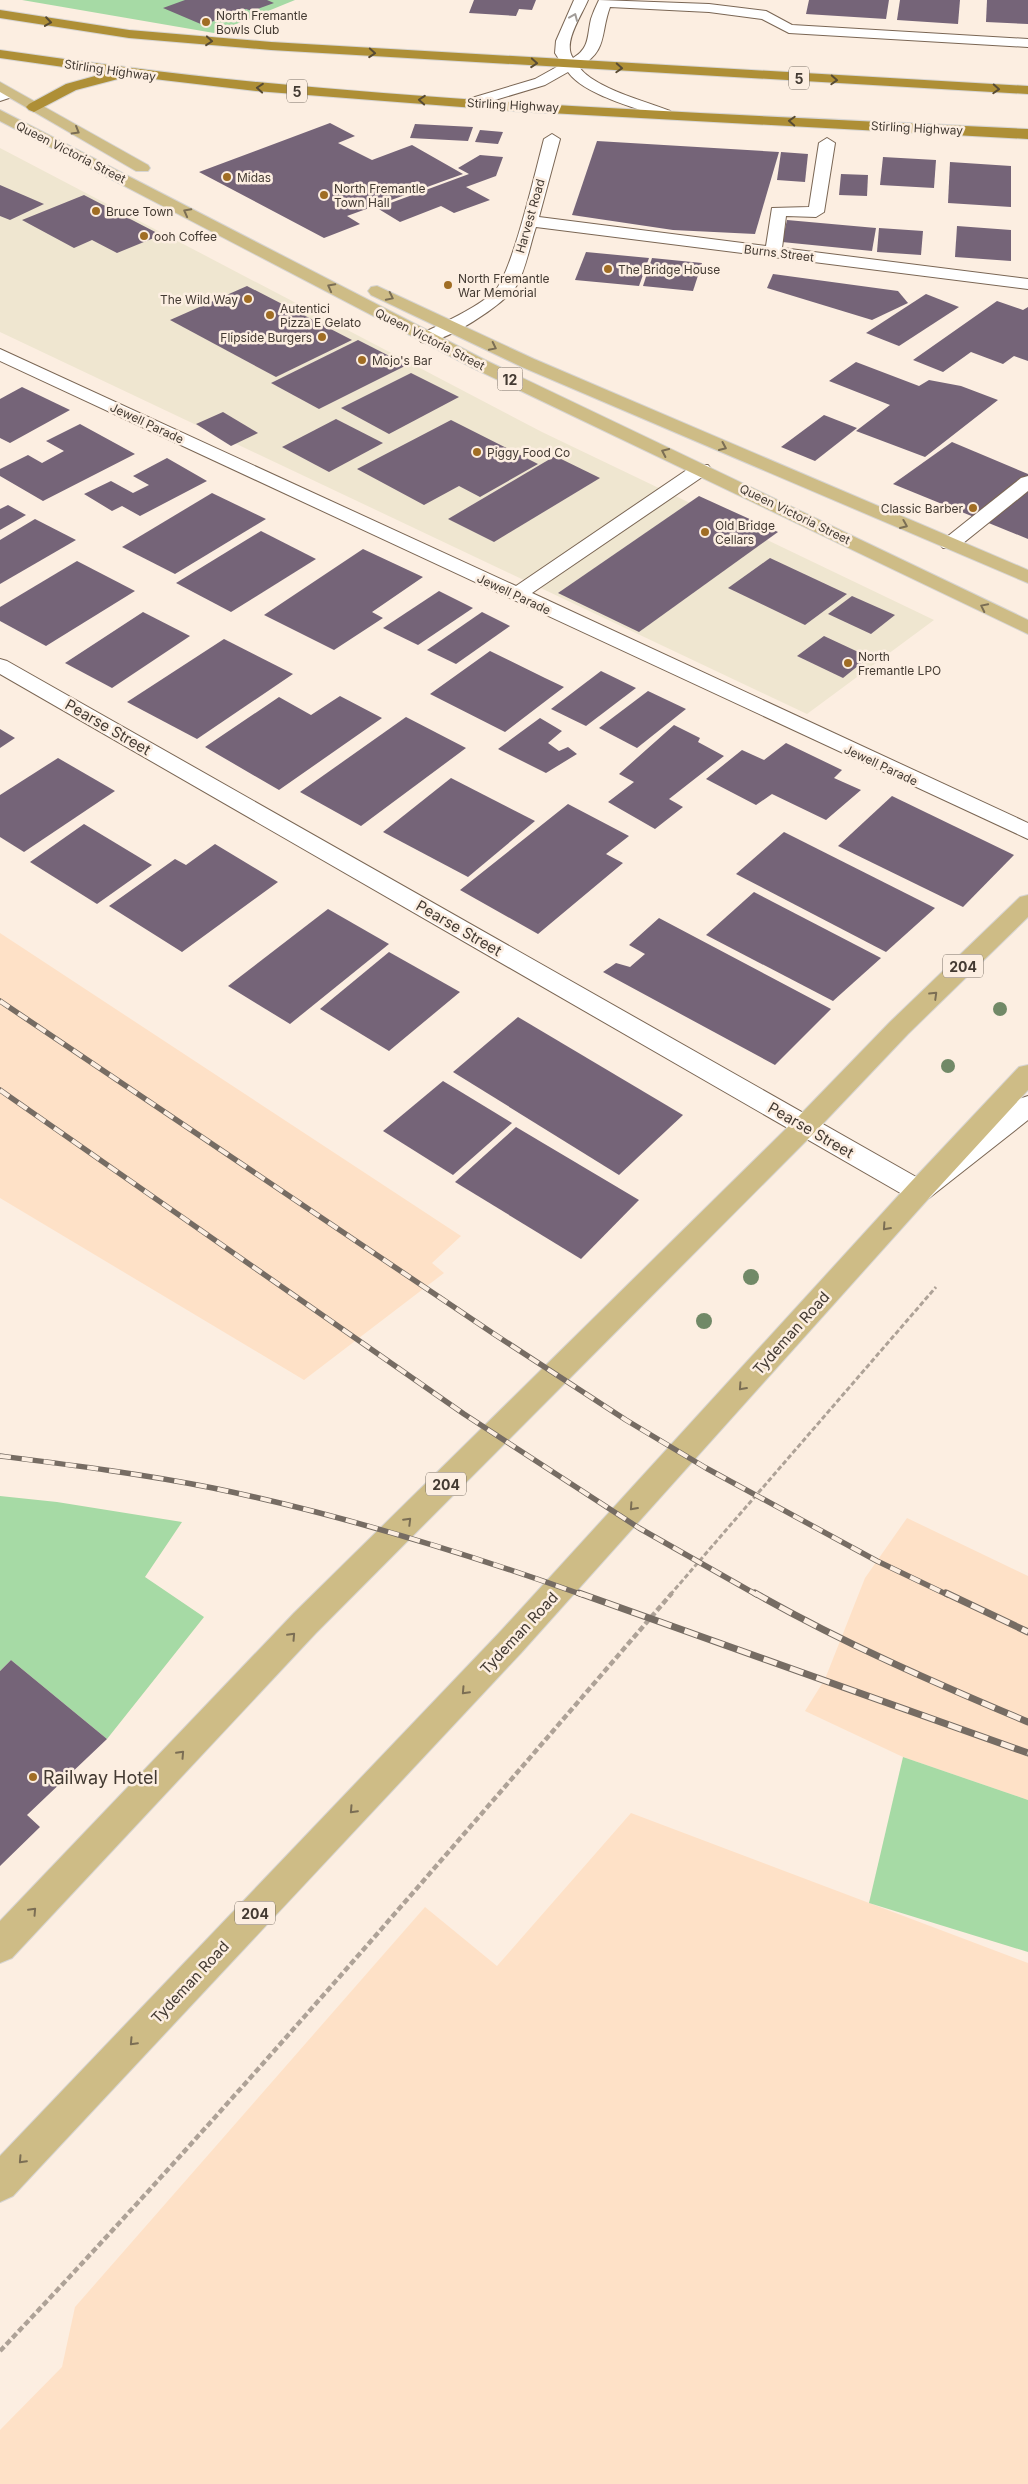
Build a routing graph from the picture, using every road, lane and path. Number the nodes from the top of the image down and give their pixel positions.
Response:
1 (581, 0) edge
2 (606, 2) edge
3 (0, 14) edge
4 (1028, 43) edge
5 (0, 54) edge
6 (571, 65) junction
7 (124, 73) junction
8 (1028, 90) edge
9 (3, 92) edge
10 (470, 103) junction
11 (34, 107) junction
12 (665, 114) junction
13 (0, 115) edge
14 (1028, 134) edge
15 (552, 139) dead end
16 (827, 143) dead end
17 (152, 174) dead end
18 (530, 221) junction
19 (773, 253) junction
20 (363, 284) dead end
21 (1028, 284) edge
22 (449, 326) junction
23 (427, 338) junction
24 (0, 354) edge
25 (701, 469) junction
26 (1028, 482) edge
27 (950, 544) junction
28 (1028, 577) edge
29 (516, 595) junction
30 (1028, 628) edge
31 (0, 665) edge
32 (1028, 832) edge
33 (1028, 903) edge
34 (1028, 1074) edge
35 (1028, 1106) edge
36 (805, 1126) junction
37 (919, 1191) junction
38 (936, 1287) dead end
39 (0, 1946) edge
40 (0, 2183) edge
41 (0, 2351) edge

6 -> 1 street
2 - 4 street
2 - 6 street
3 -> 6 highway, 5
5 - 7 highway, Stirling Highway / 5
6 -> 8 highway, 5
6 - 10 street
6 - 12 street
10 -> 7 highway, Stirling Highway / 5
7 - 11 highway
9 - 11 main road, Queen Victoria Street
10 - 12 highway, Stirling Highway / 5
11 -> 17 main road, Queen Victoria Street
14 -> 12 highway, Stirling Highway / 5
23 -> 13 main road, Queen Victoria Street / 12
15 - 18 street, Harvest Road
16 - 19 street
18 - 19 street, Burns Street
18 - 22 street, Harvest Road
19 - 21 street, Burns Street
20 -> 22 main road, Queen Victoria Street / 12
22 - 23 street, Harvest Road
22 -> 27 main road, Queen Victoria Street / 12
25 -> 23 main road, Queen Victoria Street / 12
24 - 29 street, Jewell Parade
25 - 29 street
30 -> 25 main road, Queen Victoria Street / 12
26 - 27 street
27 - 28 main road, Queen Victoria Street / 12
29 - 32 street, Jewell Parade
31 - 36 street, Pearse Street
36 -> 33 main road, 204
34 - 37 main road, Tydeman Road / 204
35 - 37 street
36 - 37 street, Pearse Street
39 -> 36 main road, 204
37 -> 40 main road, Tydeman Road / 204
38 - 41 path

